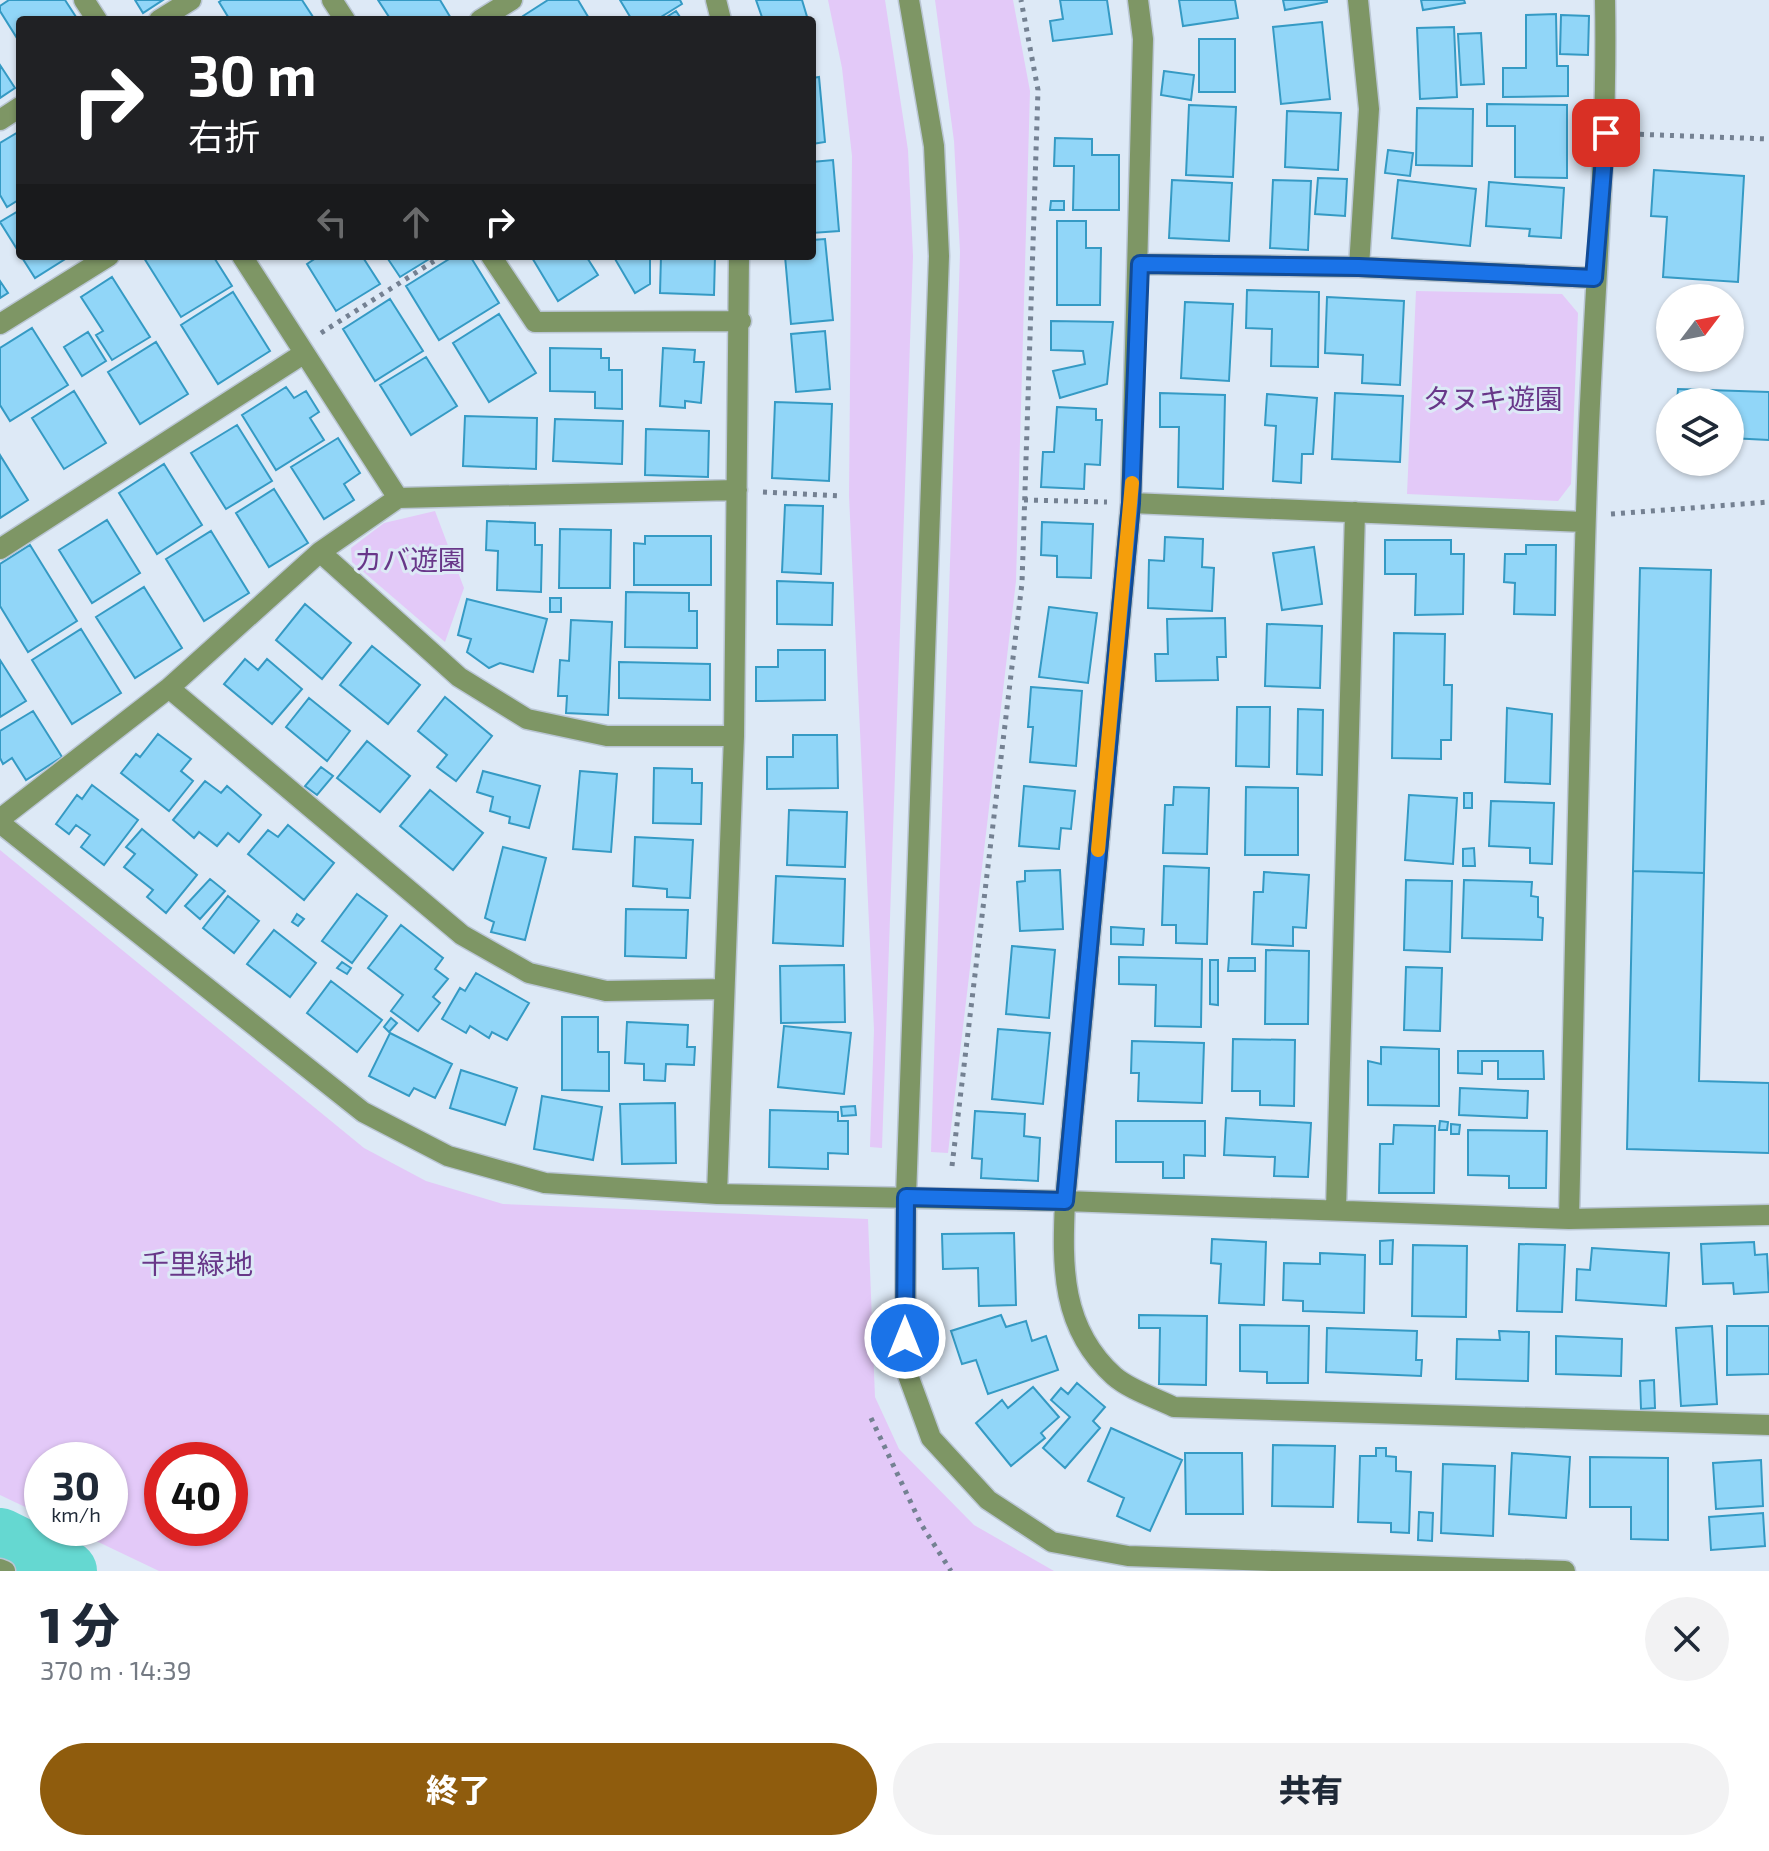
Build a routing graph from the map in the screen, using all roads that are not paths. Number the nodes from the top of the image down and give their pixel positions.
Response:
1 (191, 0) edge
2 (512, 0) edge
3 (909, 0) edge
4 (1138, 0) edge
5 (1358, 0) edge
6 (1605, 0) edge
7 (165, 16) edge
8 (486, 16) edge
9 (103, 260) edge
10 (244, 260) edge
11 (494, 260) edge
12 (739, 260) edge
13 (1140, 264) junction
14 (1359, 267) junction
15 (1594, 278) junction
16 (741, 321) junction
17 (0, 324) edge
18 (303, 354) junction
19 (737, 490) junction
20 (398, 498) junction
21 (1131, 503) junction
22 (1355, 512) junction
23 (1585, 522) junction
24 (0, 549) edge
25 (320, 552) junction
26 (169, 688) junction
27 (734, 736) junction
28 (0, 821) edge
29 (723, 989) junction
30 (717, 1194) junction
31 (906, 1197) junction
32 (1065, 1201) junction
33 (1336, 1210) junction
34 (1769, 1215) edge
35 (1569, 1219) junction
36 (1769, 1425) edge
37 (1565, 1571) edge

1 - 7 street
2 - 8 street
3 - 31 street
4 - 13 street
5 - 14 street
6 - 15 street
9 - 17 street
10 - 18 street
11 - 16 street
12 - 16 street
13 - 14 street
13 - 21 street
14 - 15 street
15 - 23 street
16 - 19 street
18 - 20 street
18 - 24 street
19 - 20 street
19 - 27 street
20 - 25 street
21 - 22 street
21 - 32 street
22 - 23 street
22 - 33 street
23 - 35 street
25 - 26 street
25 - 27 street
26 - 28 street
26 - 29 street
27 - 29 street
28 - 30 street
29 - 30 street
30 - 31 street
31 - 32 street
31 - 37 street
32 - 33 street
32 - 36 street
33 - 35 street
34 - 35 street

